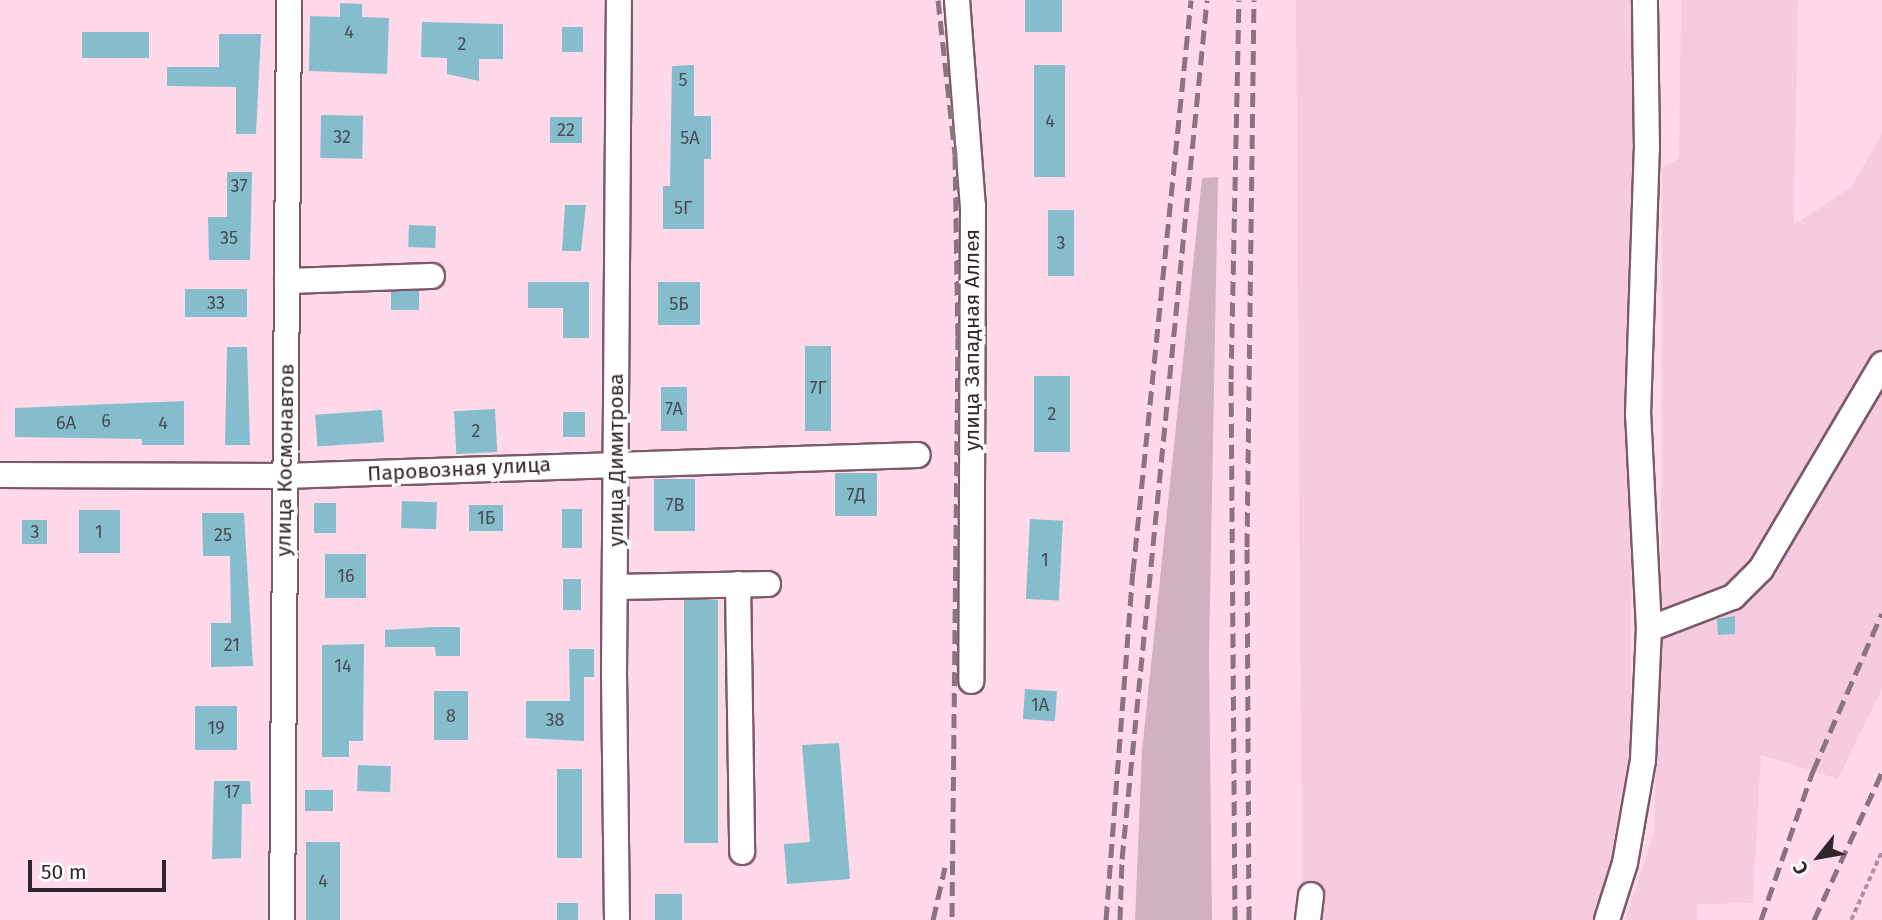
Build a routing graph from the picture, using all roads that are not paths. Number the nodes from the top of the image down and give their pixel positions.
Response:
1 (289, 0) edge
2 (619, 0) edge
3 (957, 0) edge
4 (1645, 0) edge
5 (432, 276) dead end
6 (287, 281) junction
7 (1882, 364) edge
8 (918, 455) dead end
9 (617, 462) junction
10 (0, 475) edge
11 (284, 476) junction
12 (738, 584) junction
13 (768, 584) dead end
14 (615, 587) junction
15 (1649, 629) junction
16 (971, 681) dead end
17 (742, 852) dead end
18 (1311, 895) dead end
19 (282, 920) edge
20 (617, 920) edge
21 (1308, 920) edge
22 (1607, 920) edge

1 - 6 street, улица Космонавтов
2 - 9 street, улица Димитрова
3 - 16 street, улица Западная Аллея
4 - 15 street
5 - 6 street
6 - 11 street, улица Космонавтов
7 - 15 street
8 - 9 street, Паровозная улица
9 - 11 street, Паровозная улица
9 - 14 street, улица Димитрова
10 - 11 street, Паровозная улица
11 - 19 street, улица Космонавтов
12 - 13 street
12 - 14 street
12 - 17 street
14 - 20 street, улица Димитрова
15 - 22 street
18 - 21 street

